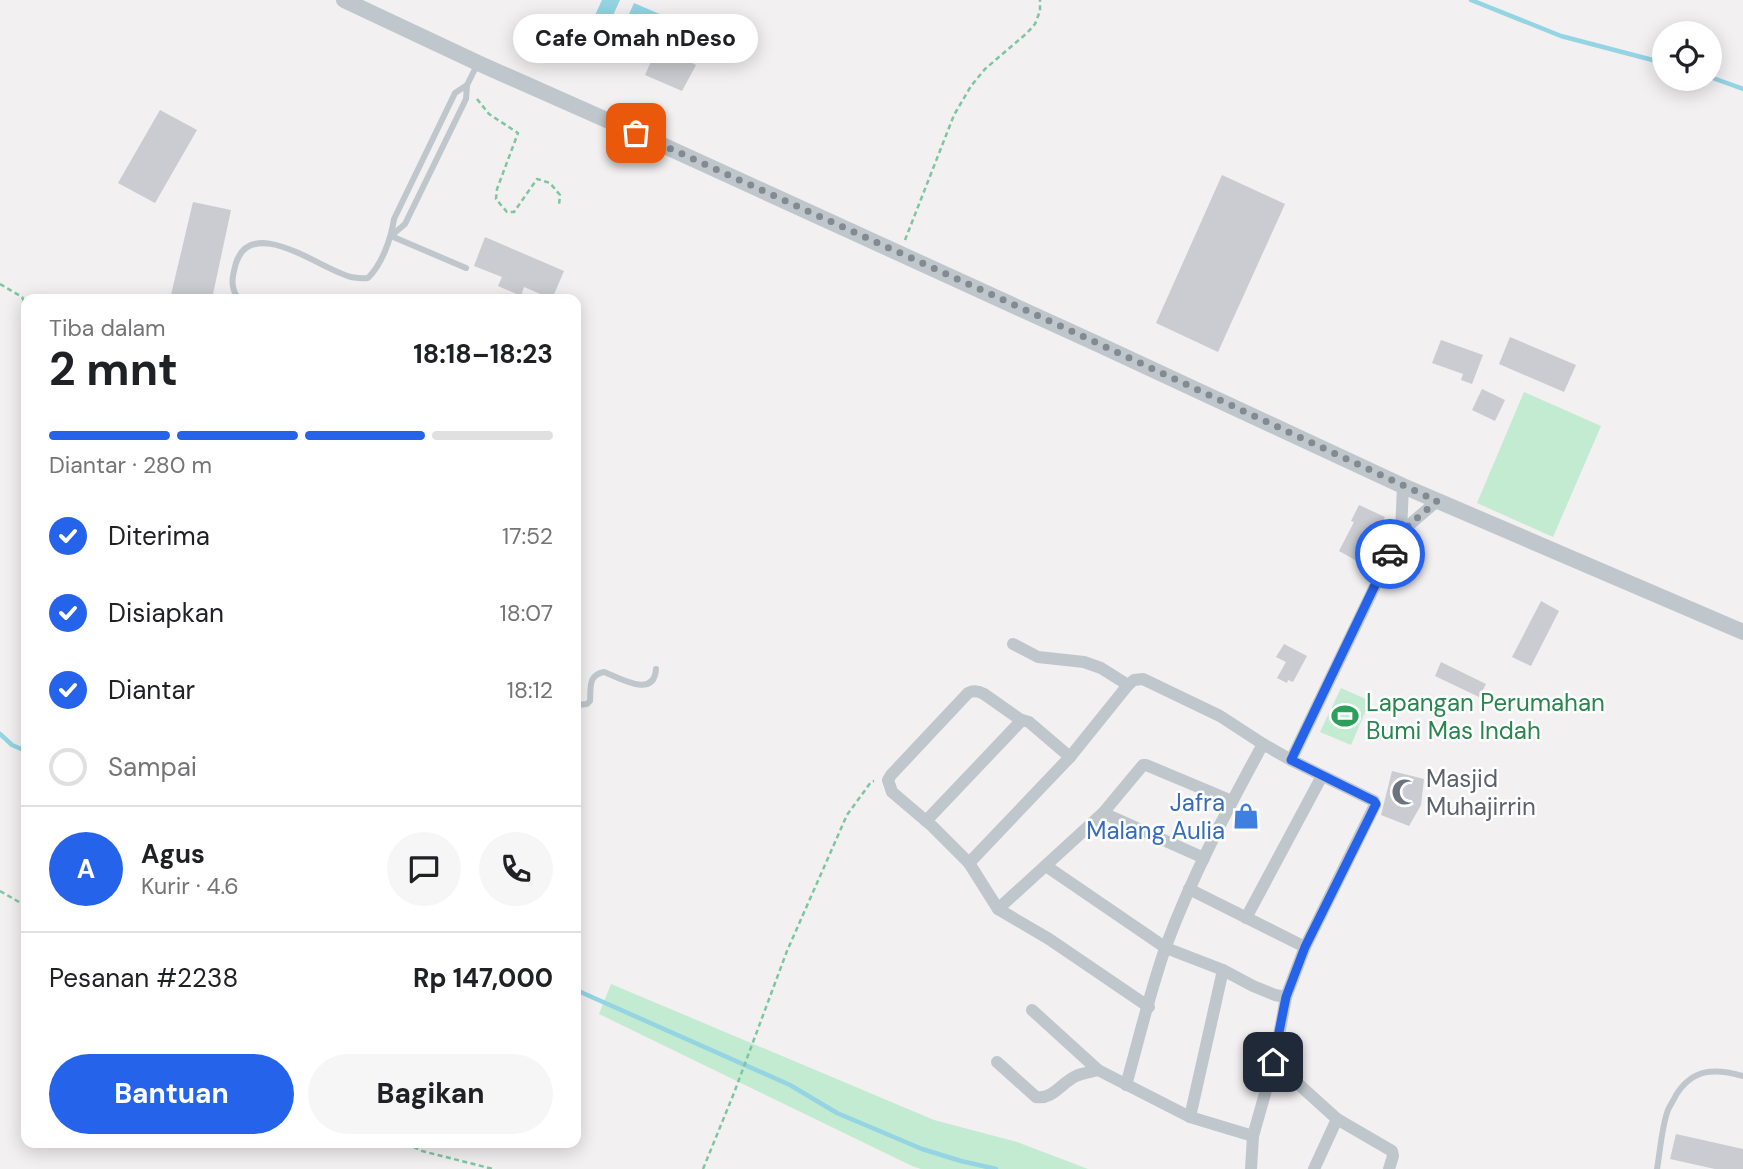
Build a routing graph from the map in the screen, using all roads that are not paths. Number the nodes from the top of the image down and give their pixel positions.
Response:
1 (344, 0) edge
2 (478, 63) junction
3 (467, 85) junction
4 (391, 236) junction
5 (466, 268) dead end
6 (236, 294) edge
7 (1403, 486) junction
8 (1437, 501) junction
9 (1401, 532) junction
10 (1743, 632) edge
11 (1013, 644) dead end
12 (656, 669) dead end
13 (1128, 685) junction
14 (581, 705) edge
15 (1021, 720) junction
16 (1263, 744) junction
17 (1070, 757) junction
18 (1291, 760) junction
19 (1322, 776) junction
20 (1232, 801) junction
21 (1103, 813) junction
22 (926, 821) junction
23 (1204, 858) junction
24 (969, 863) junction
25 (1046, 866) junction
26 (1189, 889) junction
27 (998, 909) junction
28 (1246, 918) junction
29 (1305, 947) junction
30 (1166, 948) junction
31 (1223, 970) junction
32 (1286, 997) junction
33 (1149, 1007) junction
34 (1032, 1010) dead end
35 (997, 1062) dead end
36 (1273, 1062) junction
37 (1098, 1070) junction
38 (1743, 1076) edge
39 (1126, 1084) junction
40 (1190, 1117) junction
41 (1337, 1119) junction
42 (1253, 1136) junction
43 (1251, 1169) edge
44 (1314, 1169) edge
45 (1389, 1169) edge
46 (1657, 1169) edge

1 - 2 street
2 - 3 lane
2 - 7 street
3 - 4 lane
3 - 4 lane
4 - 5 lane
4 - 6 lane
7 - 8 street
7 - 9 street
8 - 9 street
8 - 10 street
9 - 18 street
11 - 13 street
12 - 14 lane
13 - 16 street
13 - 17 street
15 - 17 street
15 - 22 street
15 - 22 street
16 - 18 street
16 - 20 street
17 - 24 street
18 - 19 street
19 - 28 street
19 - 29 street
20 - 21 street
20 - 23 street
21 - 23 street
21 - 25 street
22 - 24 street
23 - 26 street
24 - 27 street
25 - 27 street
25 - 30 street
26 - 28 street
26 - 30 street
27 - 33 street
28 - 29 street
29 - 32 street
30 - 31 street
30 - 33 street
31 - 32 street
31 - 40 street
32 - 36 street
33 - 39 street
34 - 37 street
35 - 37 street
36 - 41 street
36 - 42 street
37 - 39 street
38 - 46 lane
39 - 40 street
40 - 42 street
41 - 44 street
41 - 45 street
42 - 43 street

